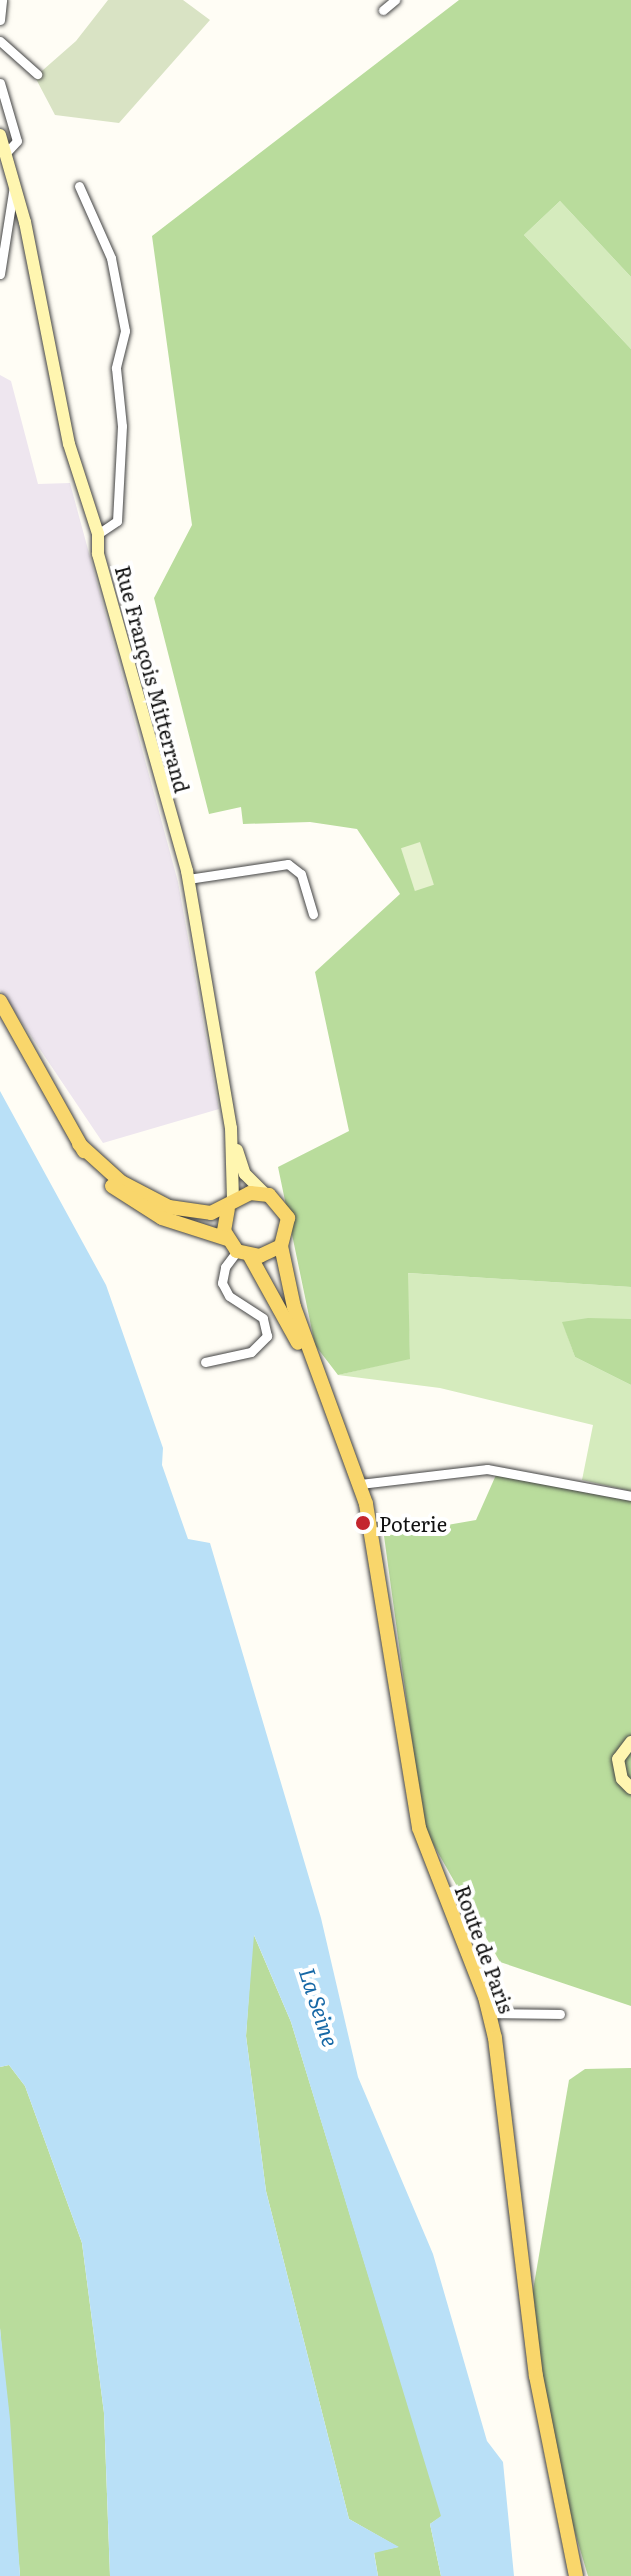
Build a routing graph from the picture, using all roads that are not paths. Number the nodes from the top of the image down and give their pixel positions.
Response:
1 (2, 0) edge
2 (395, 0) edge
3 (383, 10) dead end
4 (0, 20) edge
5 (0, 41) edge
6 (37, 74) dead end
7 (0, 83) edge
8 (0, 135) edge
9 (6, 153) junction
10 (15, 183) junction
11 (79, 186) dead end
12 (0, 274) edge
13 (98, 534) junction
14 (188, 879) junction
15 (313, 914) dead end
16 (0, 1001) edge
17 (231, 1128) junction
18 (79, 1144) junction
19 (264, 1193) junction
20 (231, 1205) junction
21 (281, 1246) junction
22 (238, 1249) junction
23 (205, 1362) dead end
24 (323, 1393) junction
25 (360, 1484) junction
26 (631, 1496) edge
27 (631, 1742) edge
28 (631, 1788) edge
29 (489, 2013) junction
30 (560, 2014) dead end
31 (576, 2576) edge

1 - 4 street
2 - 3 street
5 - 6 street
7 - 9 street
8 - 9 street
9 - 10 street
10 - 12 street
10 - 13 street, Rue François Mitterrand
11 - 13 street
13 - 14 street, Rue François Mitterrand
14 - 15 street
14 - 17 street, Rue François Mitterrand
16 - 18 main road
17 - 19 street
17 - 20 street
18 - 20 main road
18 - 22 main road
19 - 20 main road
19 - 21 main road
20 - 22 main road
21 - 22 main road
21 - 24 main road
22 - 23 street
22 - 24 main road
24 - 25 main road, Route de Paris
25 - 26 street
25 - 29 main road, Route de Paris
27 - 28 street
29 - 30 street
29 - 31 main road, Route de Paris

